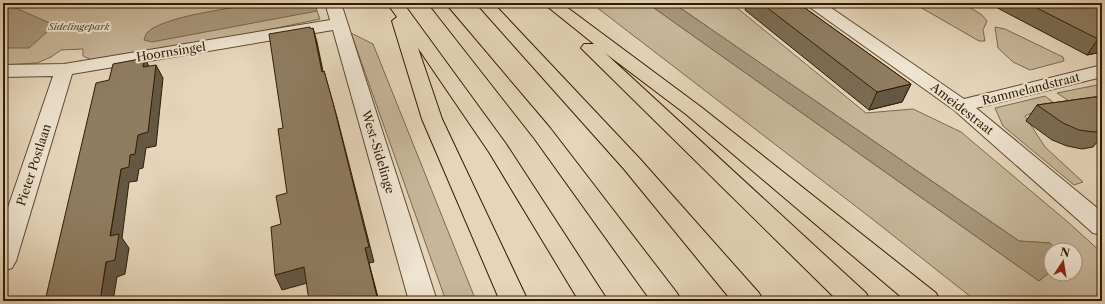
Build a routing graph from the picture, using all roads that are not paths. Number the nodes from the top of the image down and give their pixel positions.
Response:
1 (333, 3) edge
2 (395, 3) edge
3 (436, 3) edge
4 (484, 3) edge
5 (542, 3) edge
6 (551, 3) edge
7 (814, 3) edge
8 (339, 24) junction
9 (64, 70) junction
10 (3, 71) edge
11 (1102, 71) edge
12 (961, 106) junction
13 (1102, 226) edge
14 (3, 260) edge
15 (423, 301) edge
16 (514, 301) edge
17 (594, 301) edge
18 (667, 301) edge
19 (749, 301) edge
20 (856, 301) edge
21 (926, 301) edge

1 - 8 street, West-Sidelinge
2 - 16 highway
2 - 17 highway
3 - 18 highway
4 - 19 highway
5 - 20 highway
6 - 21 highway
7 - 12 street, Ameidestraat
8 - 9 street, Hoornsingel
8 - 15 street, West-Sidelinge
9 - 10 street, Hoornsingel
9 - 14 street, Pieter Postlaan
11 - 12 street, Rammelandstraat
12 - 13 street, Ameidestraat

